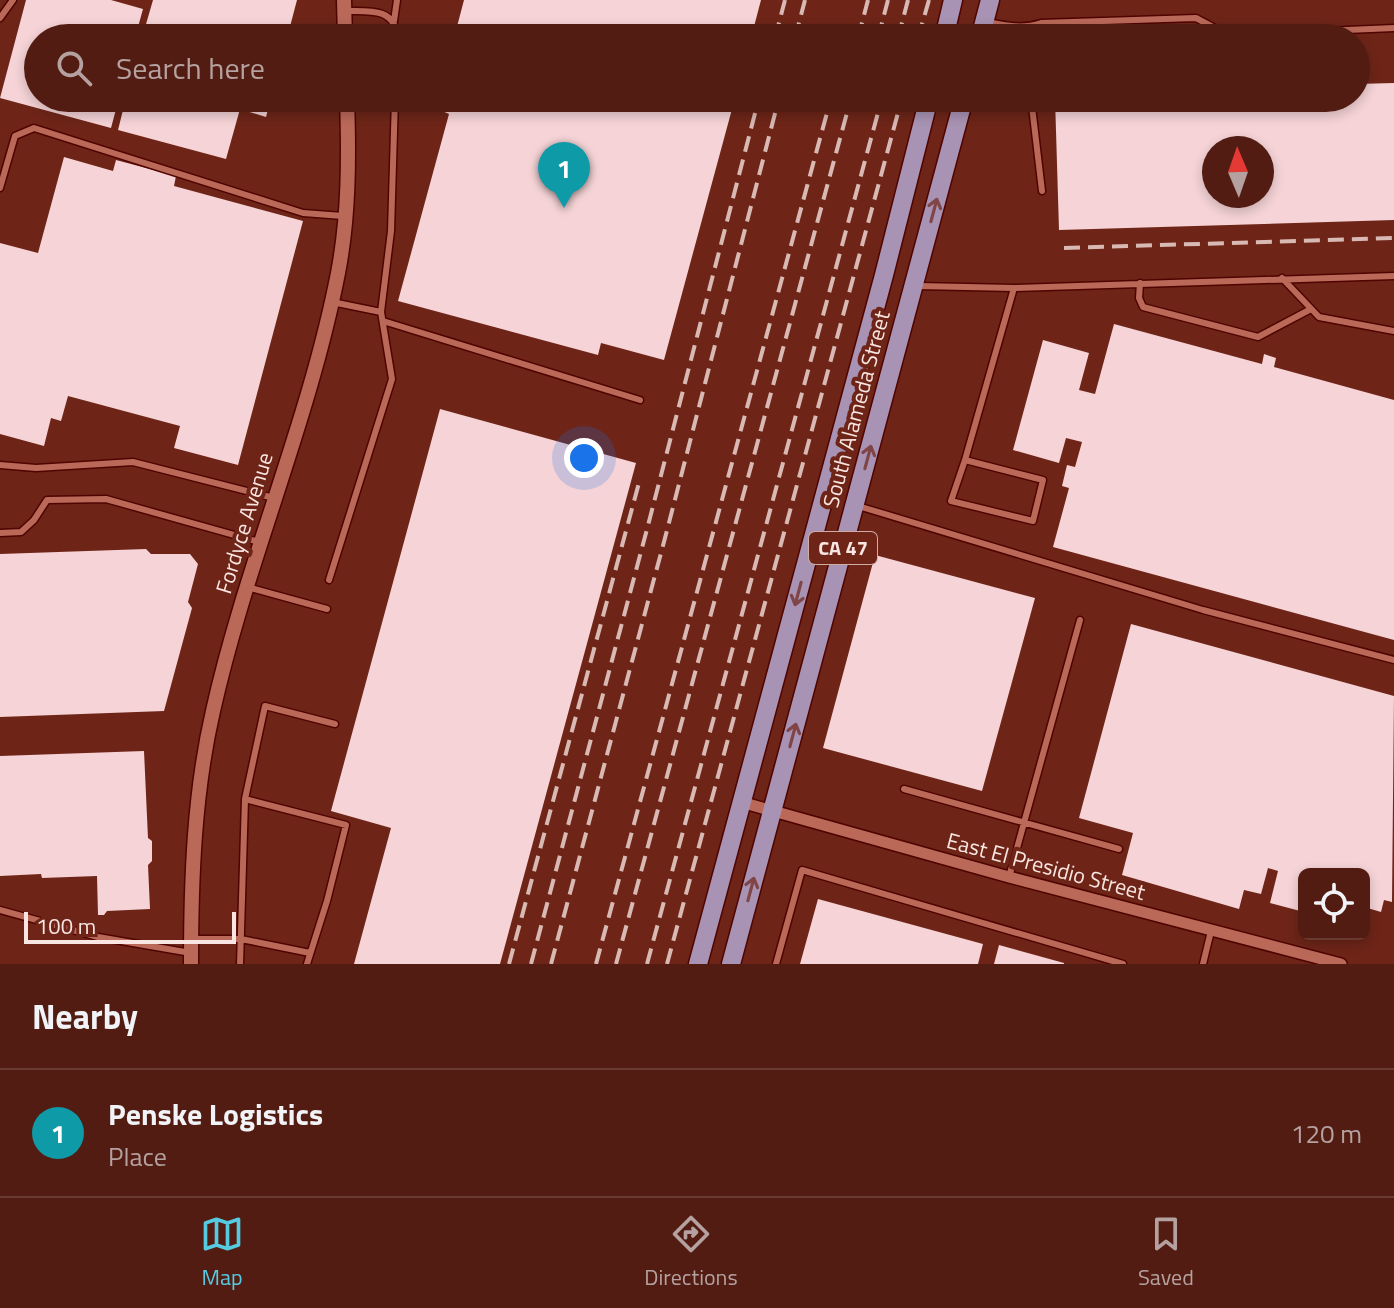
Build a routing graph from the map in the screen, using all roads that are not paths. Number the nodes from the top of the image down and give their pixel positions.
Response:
1 (13, 0) edge
2 (397, 0) edge
3 (953, 0) edge
4 (990, 0) edge
5 (344, 6) edge
6 (0, 18) edge
7 (394, 21) junction
8 (395, 24) edge
9 (947, 24) edge
10 (983, 24) edge
11 (1038, 24) edge
12 (1207, 24) edge
13 (1394, 28) edge
14 (1370, 29) edge
15 (347, 112) edge
16 (395, 112) edge
17 (925, 112) edge
18 (960, 112) edge
19 (1033, 112) edge
20 (0, 188) edge
21 (1042, 191) dead end
22 (345, 216) junction
23 (884, 275) junction
24 (1394, 276) edge
25 (1282, 278) junction
26 (1140, 283) junction
27 (914, 286) junction
28 (1014, 288) junction
29 (331, 302) junction
30 (1311, 309) junction
31 (381, 312) junction
32 (383, 321) junction
33 (1394, 331) edge
34 (640, 400) dead end
35 (965, 460) junction
36 (0, 465) edge
37 (274, 498) junction
38 (855, 505) junction
39 (0, 533) edge
40 (261, 542) junction
41 (329, 580) dead end
42 (247, 587) junction
43 (327, 609) dead end
44 (1080, 620) dead end
45 (1394, 660) edge
46 (335, 724) dead end
47 (904, 789) dead end
48 (245, 799) junction
49 (741, 802) junction
50 (773, 810) junction
51 (1024, 821) junction
52 (1119, 849) dead end
53 (1009, 877) junction
54 (0, 910) edge
55 (1211, 931) junction
56 (241, 939) junction
57 (191, 952) edge
58 (310, 953) junction
59 (240, 964) edge
60 (307, 964) edge
61 (698, 964) edge
62 (731, 964) edge
63 (776, 964) edge
64 (1123, 964) edge
65 (1203, 964) edge
66 (1341, 964) edge

1 - 6 lane
2 - 7 lane
3 - 9 main road
4 - 10 main road
5 - 7 lane
7 - 8 lane
11 - 12 lane
13 - 14 lane
15 - 22 street, Fordyce Avenue
16 - 31 lane
17 - 23 main road, South Alameda Street / CA 47
27 -> 18 main road, South Alameda Street / CA 47
19 - 21 lane
20 - 22 lane
22 - 29 street, Fordyce Avenue
23 - 27 main road
23 -> 49 main road, South Alameda Street / CA 47
24 - 25 lane
25 - 26 lane
25 - 30 lane
26 - 28 lane
26 - 30 lane
27 - 28 lane
38 -> 27 main road, South Alameda Street / CA 47
28 - 35 lane
29 - 31 lane
29 - 37 street, Fordyce Avenue
30 - 33 lane
31 - 32 lane
32 - 34 lane
32 - 41 lane
35 - 35 lane
36 - 37 lane
37 - 40 street, Fordyce Avenue
38 - 45 lane
50 -> 38 main road, South Alameda Street / CA 47
39 - 40 lane
40 - 42 street, Fordyce Avenue
42 - 43 lane
42 - 57 street, Fordyce Avenue
44 - 51 lane
46 - 48 lane
47 - 51 lane
48 - 56 lane
48 - 58 lane
49 - 50 street, East El Presidio Street
49 - 61 main road, South Alameda Street / CA 47
50 - 53 street, East El Presidio Street
62 -> 50 main road, South Alameda Street / CA 47
51 - 52 lane
51 - 53 lane
53 - 55 street, East El Presidio Street
54 - 57 lane
55 - 65 lane
55 - 66 street, East El Presidio Street
56 - 57 lane
56 - 58 lane
56 - 59 lane
58 - 60 lane
63 - 64 lane

